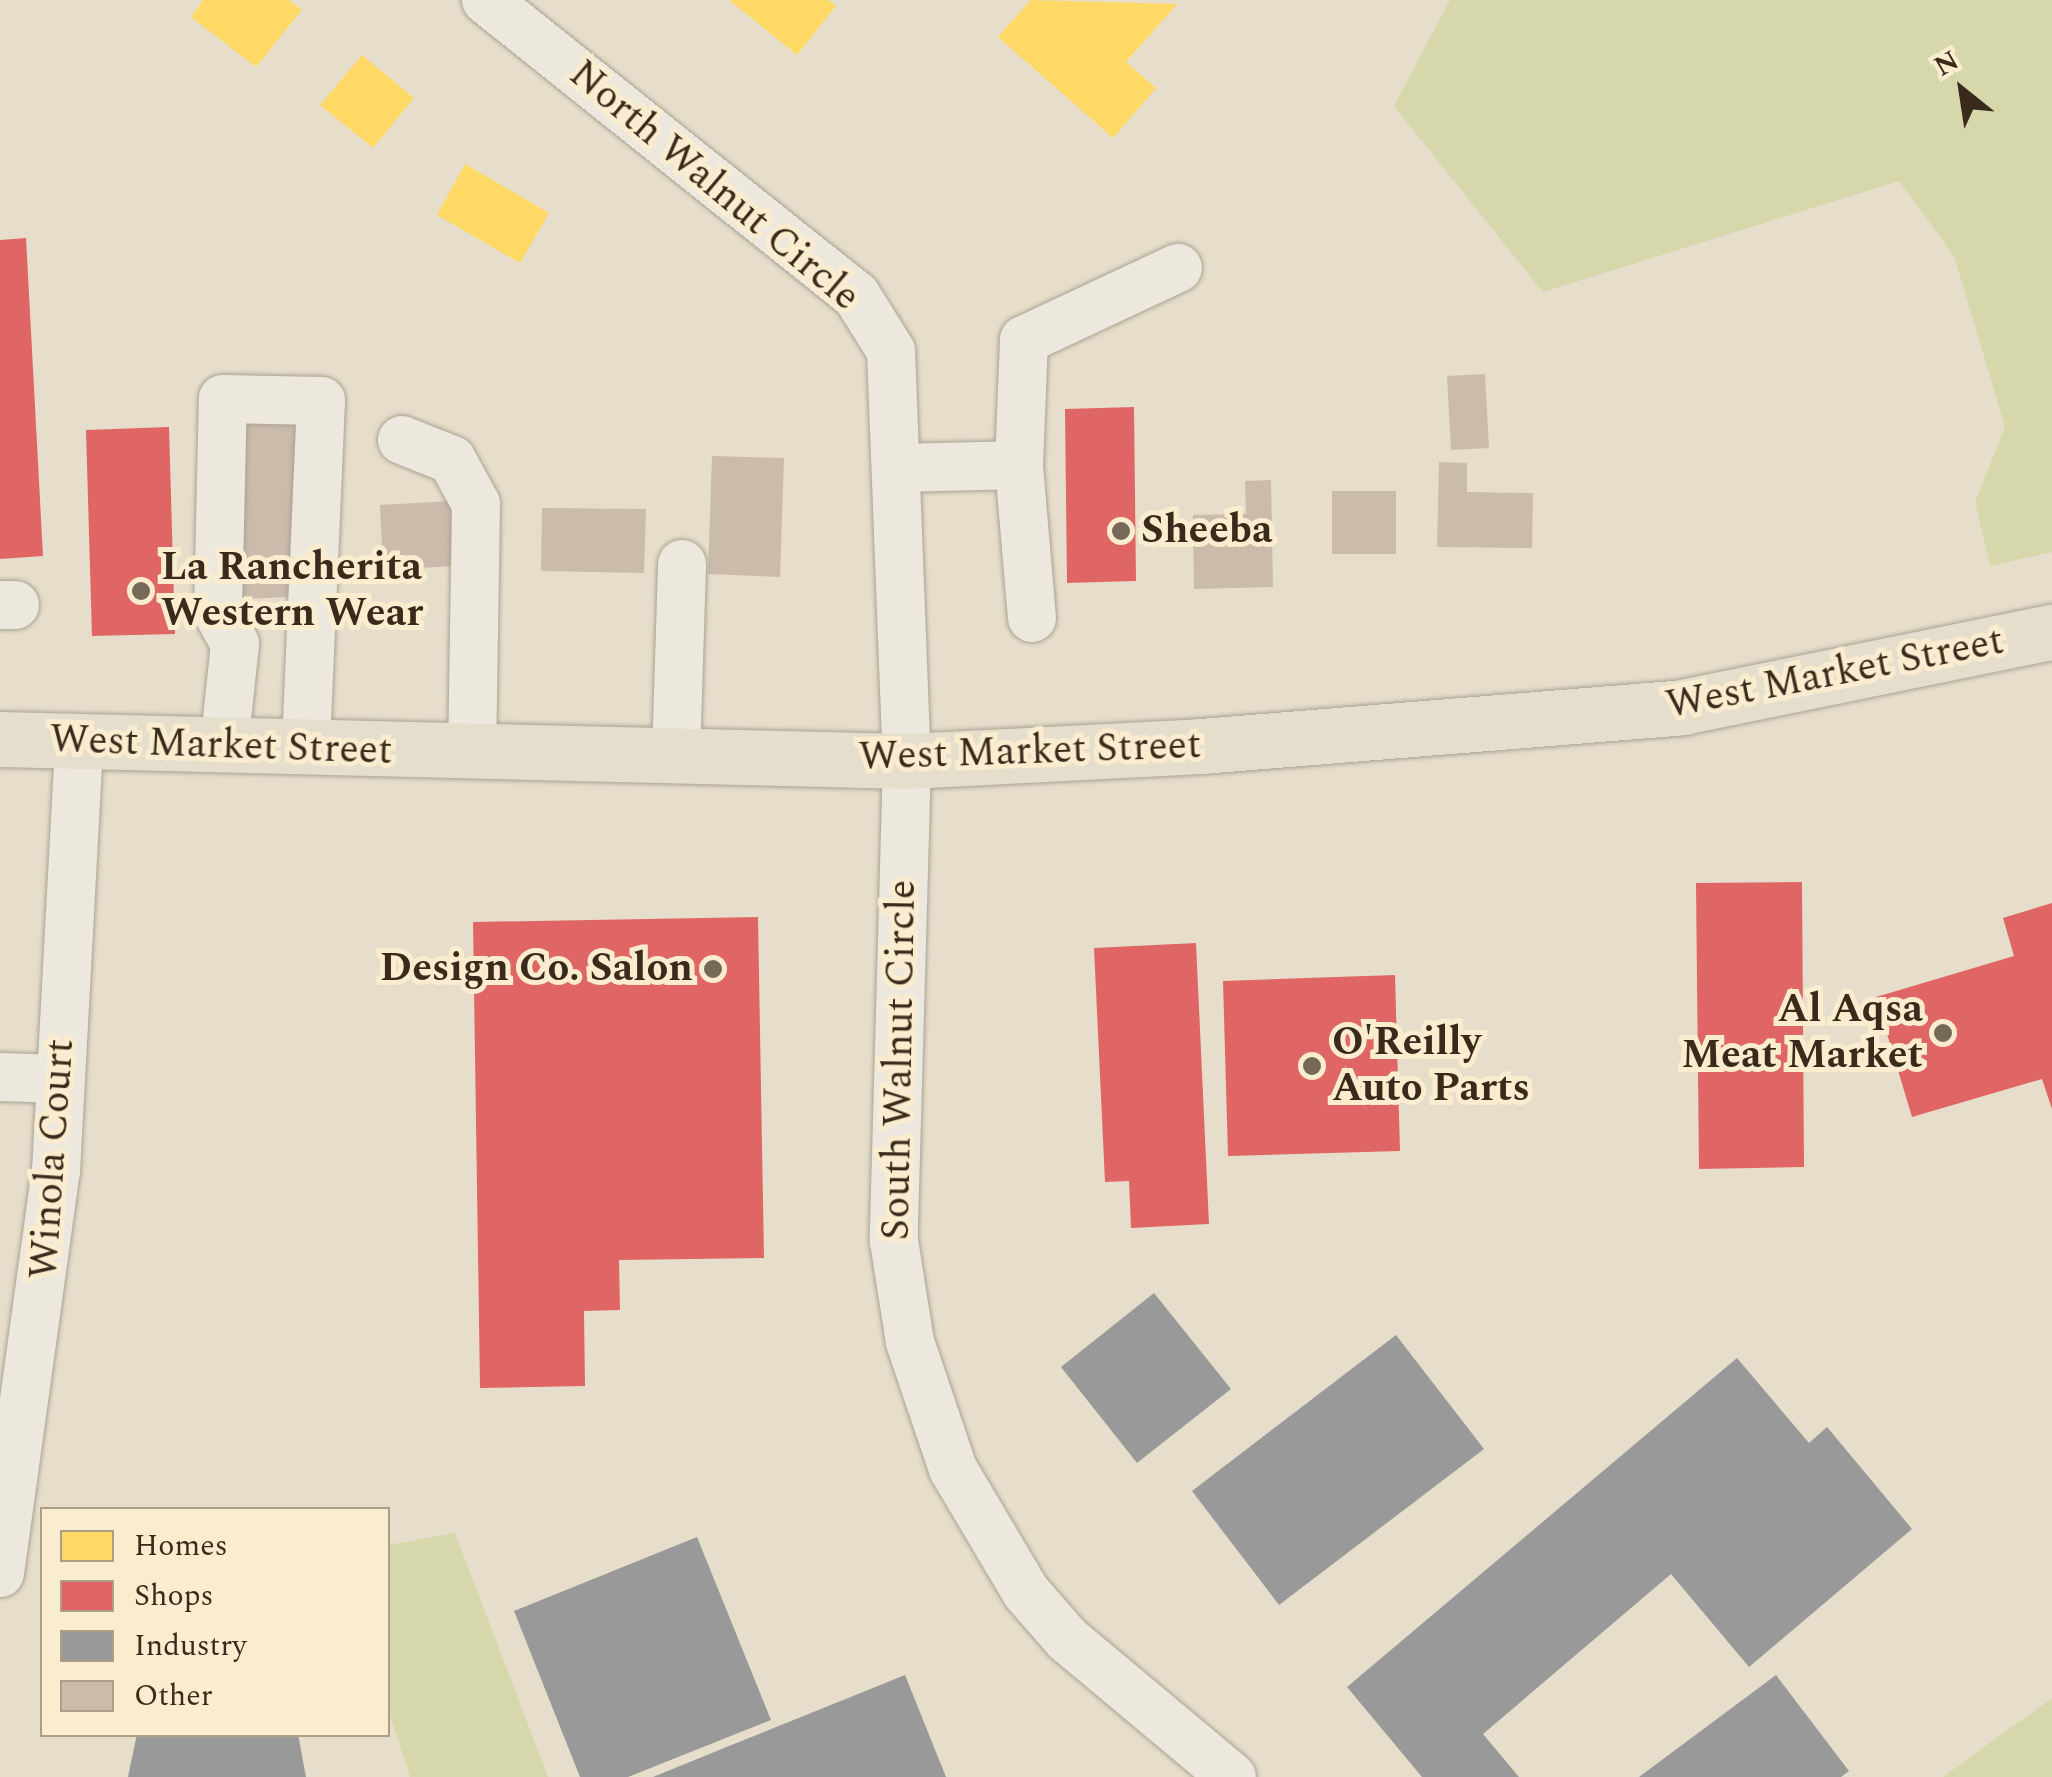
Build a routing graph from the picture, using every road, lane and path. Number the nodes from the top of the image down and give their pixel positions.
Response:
1 (486, 0) edge
2 (1178, 268) dead end
3 (402, 440) dead end
4 (1019, 464) junction
5 (900, 468) junction
6 (682, 564) dead end
7 (1032, 618) dead end
8 (2052, 632) edge
9 (0, 739) edge
10 (79, 743) junction
11 (224, 746) junction
12 (306, 748) junction
13 (472, 753) junction
14 (676, 757) junction
15 (908, 761) junction
16 (0, 1077) edge
17 (61, 1079) junction
18 (14, 1401) edge
19 (0, 1573) edge
20 (1232, 1777) edge

1 - 5 street, North Walnut Circle
2 - 4 street
3 - 13 street
4 - 5 street
4 - 7 street
5 - 15 street, North Walnut Circle
6 - 14 street
8 - 15 main road, West Market Street
9 - 10 main road, West Market Street
10 - 11 main road, West Market Street
10 - 17 street, Winola Court
11 - 12 main road, West Market Street
11 - 12 street
12 - 13 main road, West Market Street
13 - 14 main road, West Market Street
14 - 15 main road, West Market Street
15 - 20 street, South Walnut Circle
16 - 17 street
17 - 18 street, Winola Court
18 - 19 street, Winola Court

